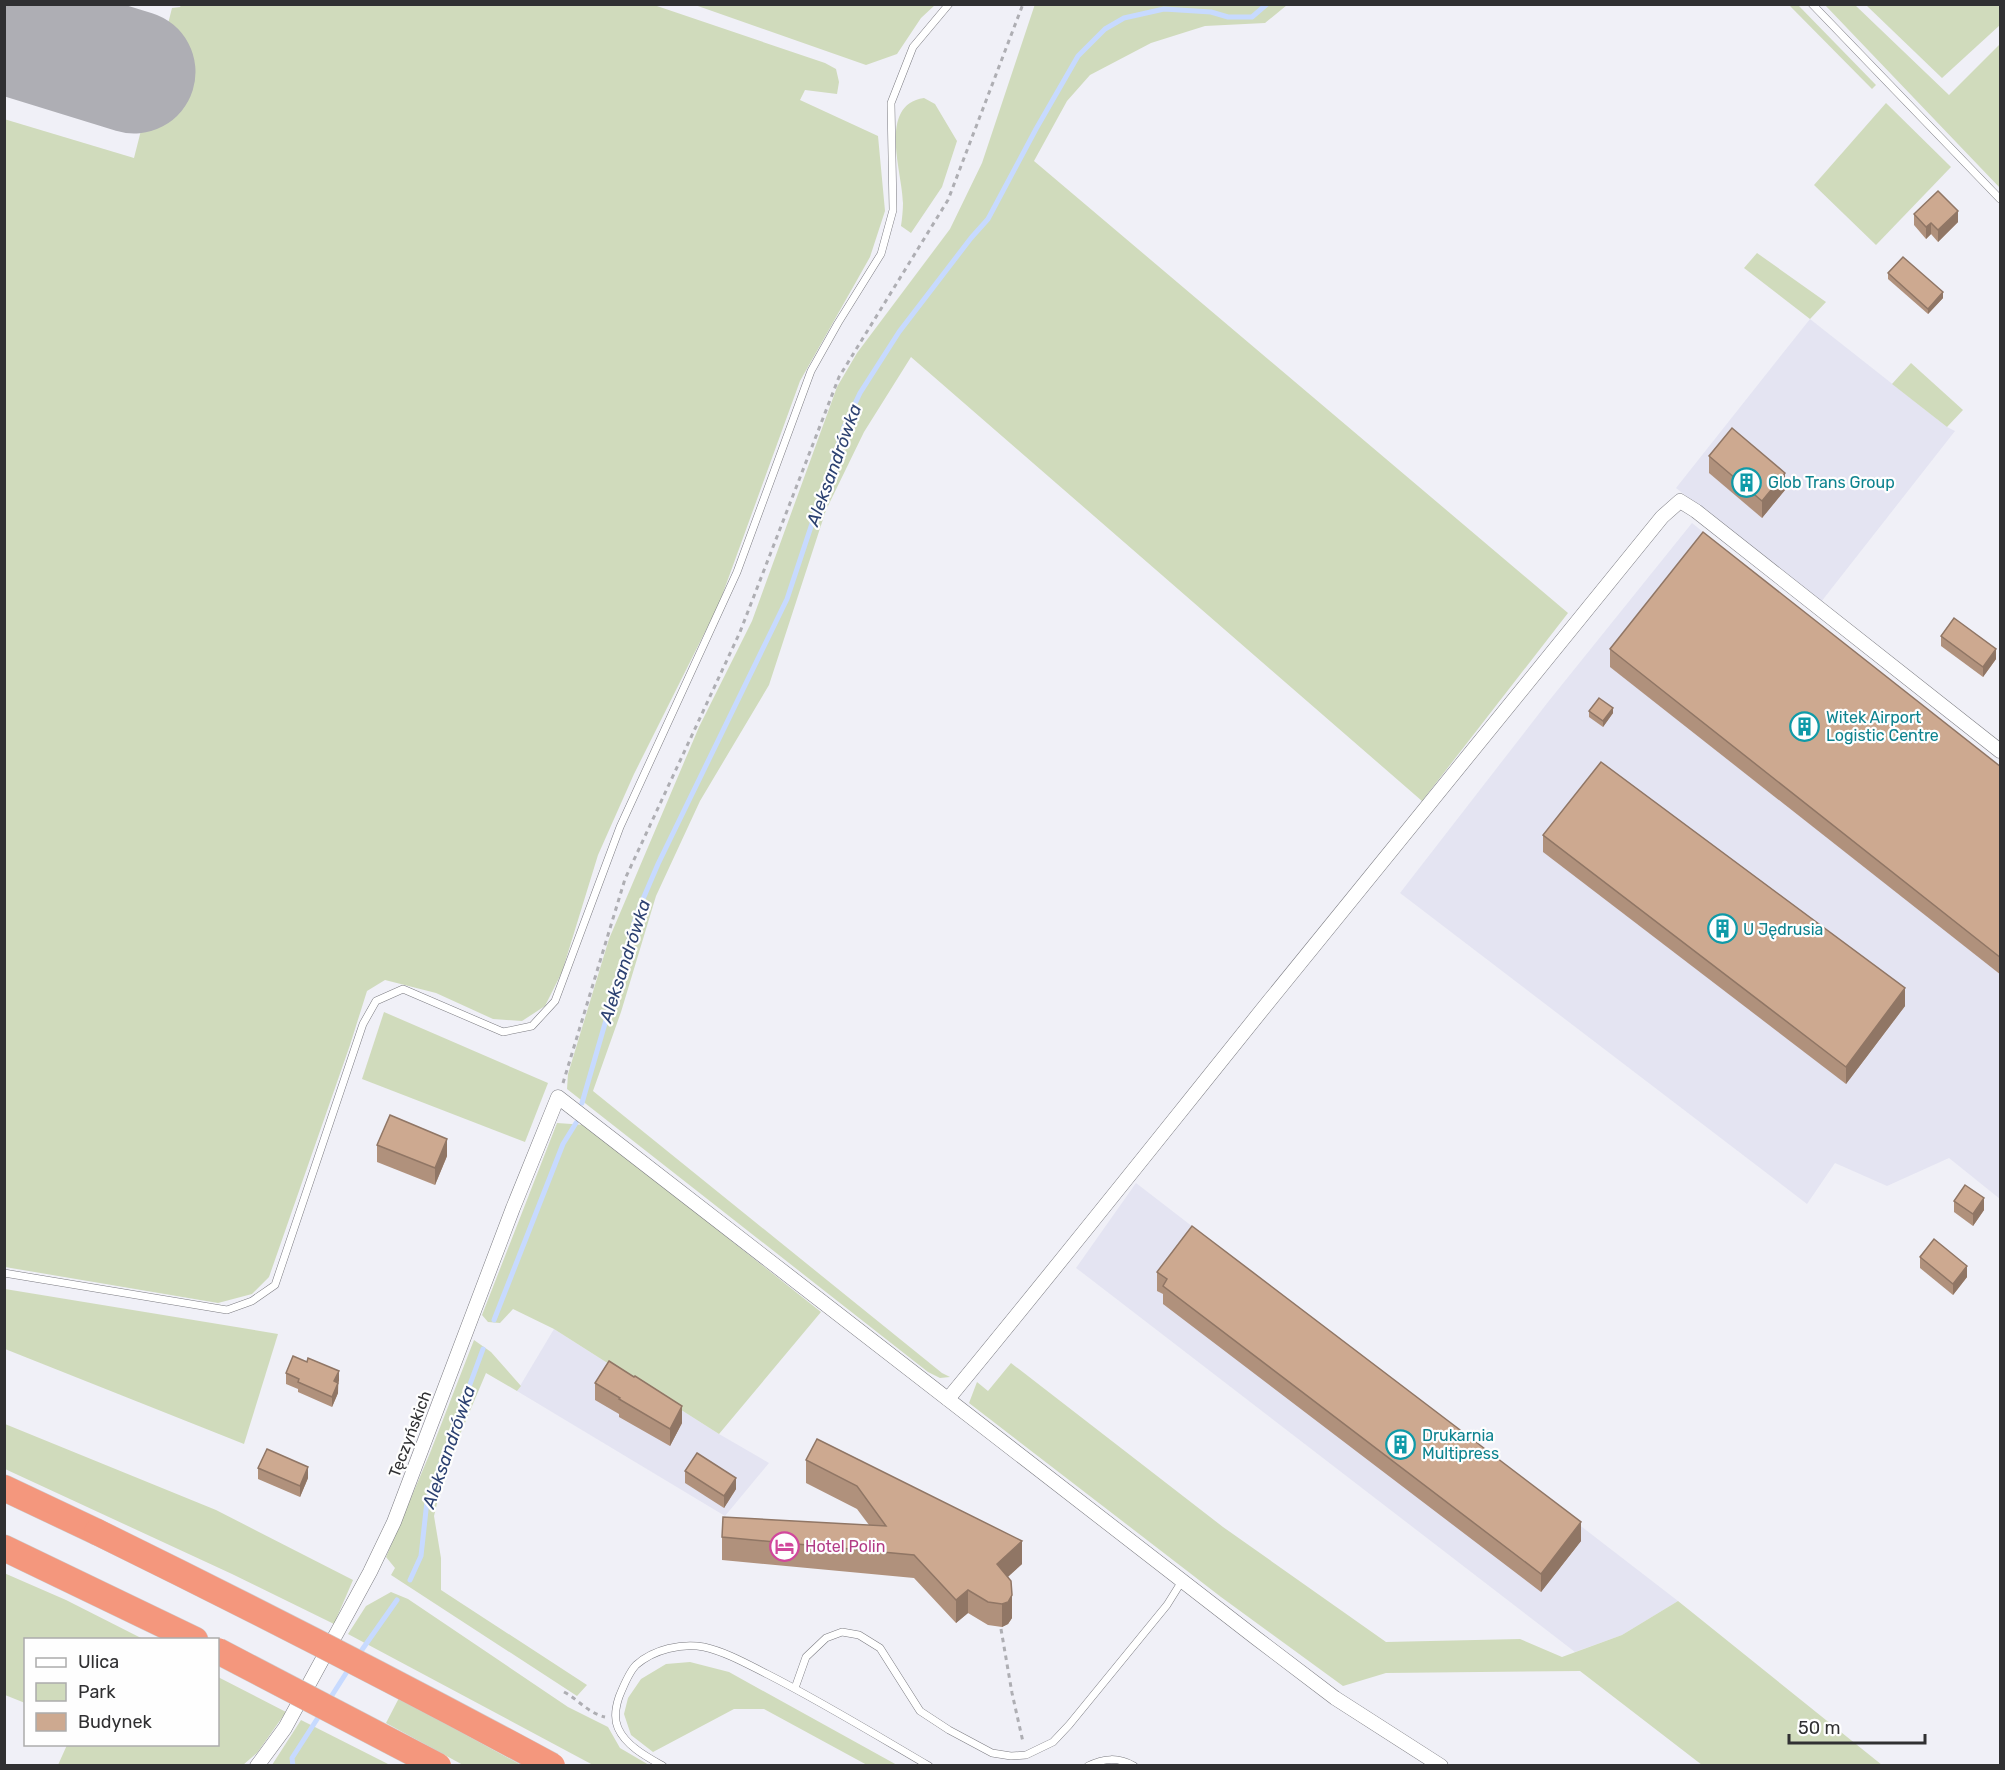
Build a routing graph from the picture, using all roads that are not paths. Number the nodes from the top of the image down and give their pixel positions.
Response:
1 (949, 4) edge
2 (1812, 4) edge
3 (2001, 199) edge
4 (2001, 751) edge
5 (4, 1273) edge
6 (948, 1400) junction
7 (4, 1488) edge
8 (4, 1548) edge
9 (1182, 1581) junction
10 (191, 1638) edge
11 (219, 1652) edge
12 (795, 1688) junction
13 (661, 1765) edge
14 (257, 1766) edge
15 (438, 1766) edge
16 (552, 1766) edge
17 (929, 1766) edge
18 (1088, 1766) edge
19 (1134, 1766) edge
20 (1441, 1766) edge

1 - 5 lane
2 - 3 lane
4 - 6 street
6 - 9 street
6 - 14 street, Tęczyńskich
7 - 16 highway, bridge
8 - 10 highway
9 - 12 lane
9 - 20 street
11 - 15 highway, bridge
12 - 13 lane
12 - 17 lane
18 - 19 lane

